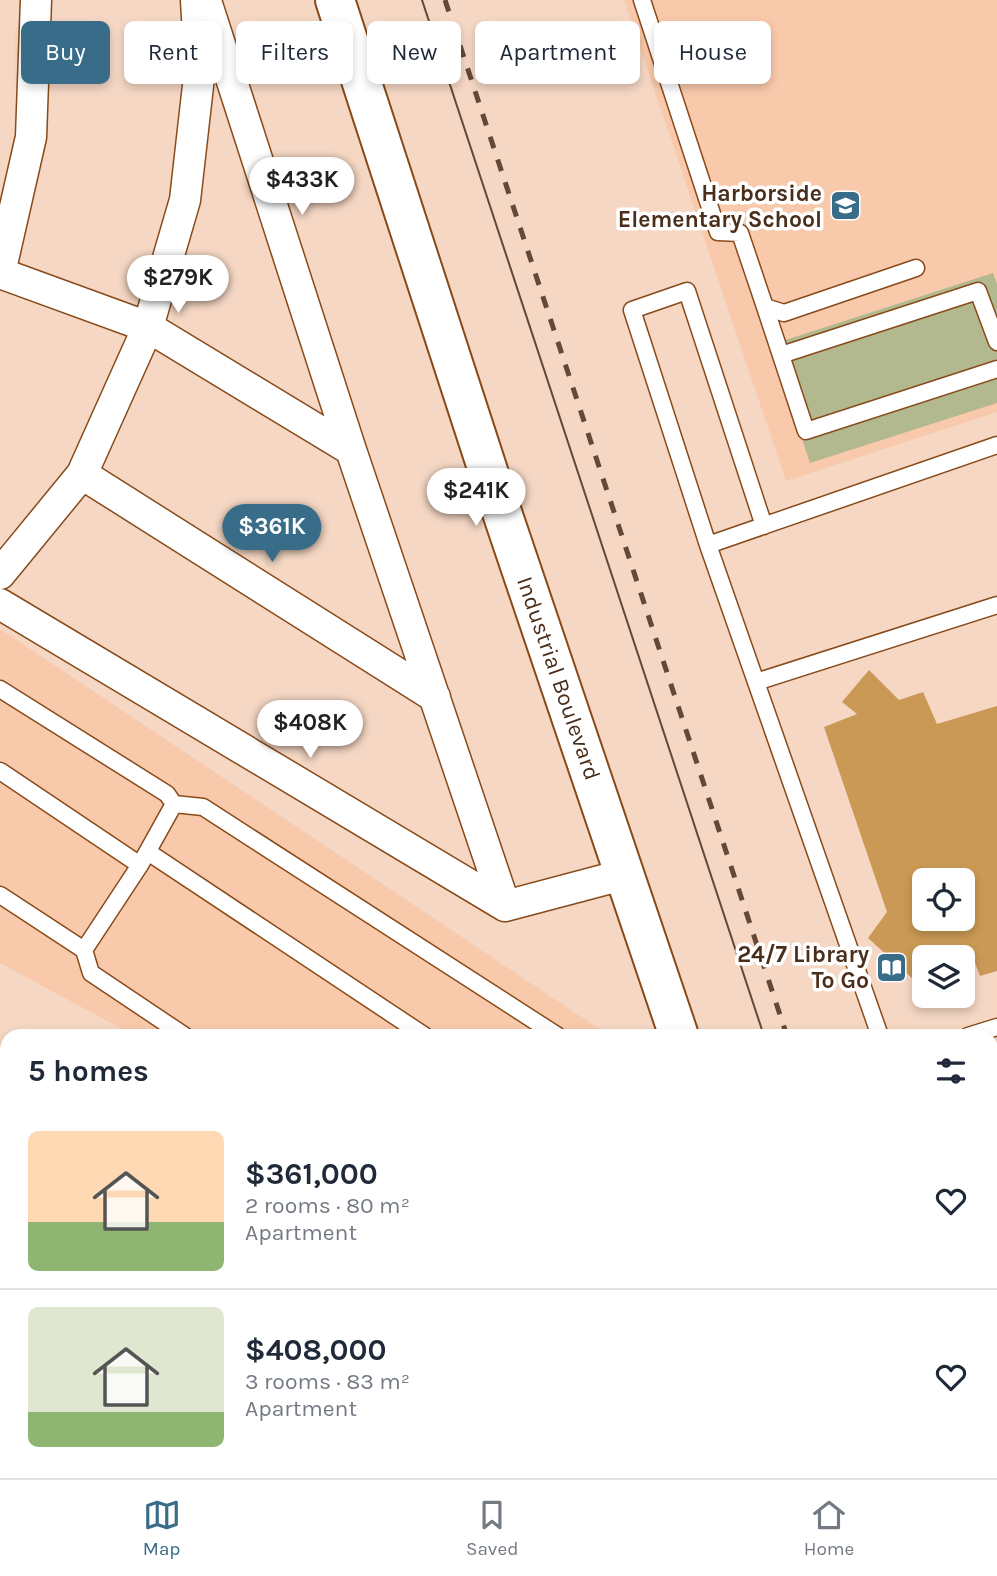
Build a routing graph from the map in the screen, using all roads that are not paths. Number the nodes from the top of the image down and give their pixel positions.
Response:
1 (36, 0) edge
2 (196, 0) edge
3 (206, 0) edge
4 (335, 0) edge
5 (642, 0) edge
6 (916, 268) dead end
7 (0, 273) edge
8 (765, 307) junction
9 (148, 327) junction
10 (997, 342) edge
11 (781, 355) junction
12 (997, 369) edge
13 (997, 445) edge
14 (351, 450) junction
15 (82, 474) junction
16 (764, 526) junction
17 (708, 545) junction
18 (0, 574) edge
19 (0, 604) edge
20 (997, 605) edge
21 (756, 682) junction
22 (0, 689) edge
23 (435, 697) junction
24 (0, 771) edge
25 (174, 804) junction
26 (144, 858) junction
27 (626, 874) junction
28 (0, 895) edge
29 (505, 906) junction
30 (84, 950) junction
31 (175, 1029) edge
32 (414, 1029) edge
33 (547, 1029) edge
34 (677, 1029) edge
35 (878, 1029) edge

1 - 7 street
2 - 9 street
3 - 14 street
4 - 27 main road, Industrial Boulevard
5 - 8 lane
6 - 8 lane
7 - 9 street
8 - 11 lane
9 - 14 street
9 - 15 street
10 - 11 lane
11 - 12 lane
13 - 16 lane
14 - 23 street
15 - 18 street
15 - 23 street
16 - 17 lane
16 - 17 lane
17 - 21 lane
19 - 29 street
20 - 21 lane
21 - 35 lane
22 - 25 lane
23 - 29 street
24 - 26 lane
25 - 26 lane
25 - 33 lane
26 - 30 lane
26 - 32 lane
27 - 29 street
27 - 34 main road, Industrial Boulevard
28 - 30 lane
30 - 31 lane

